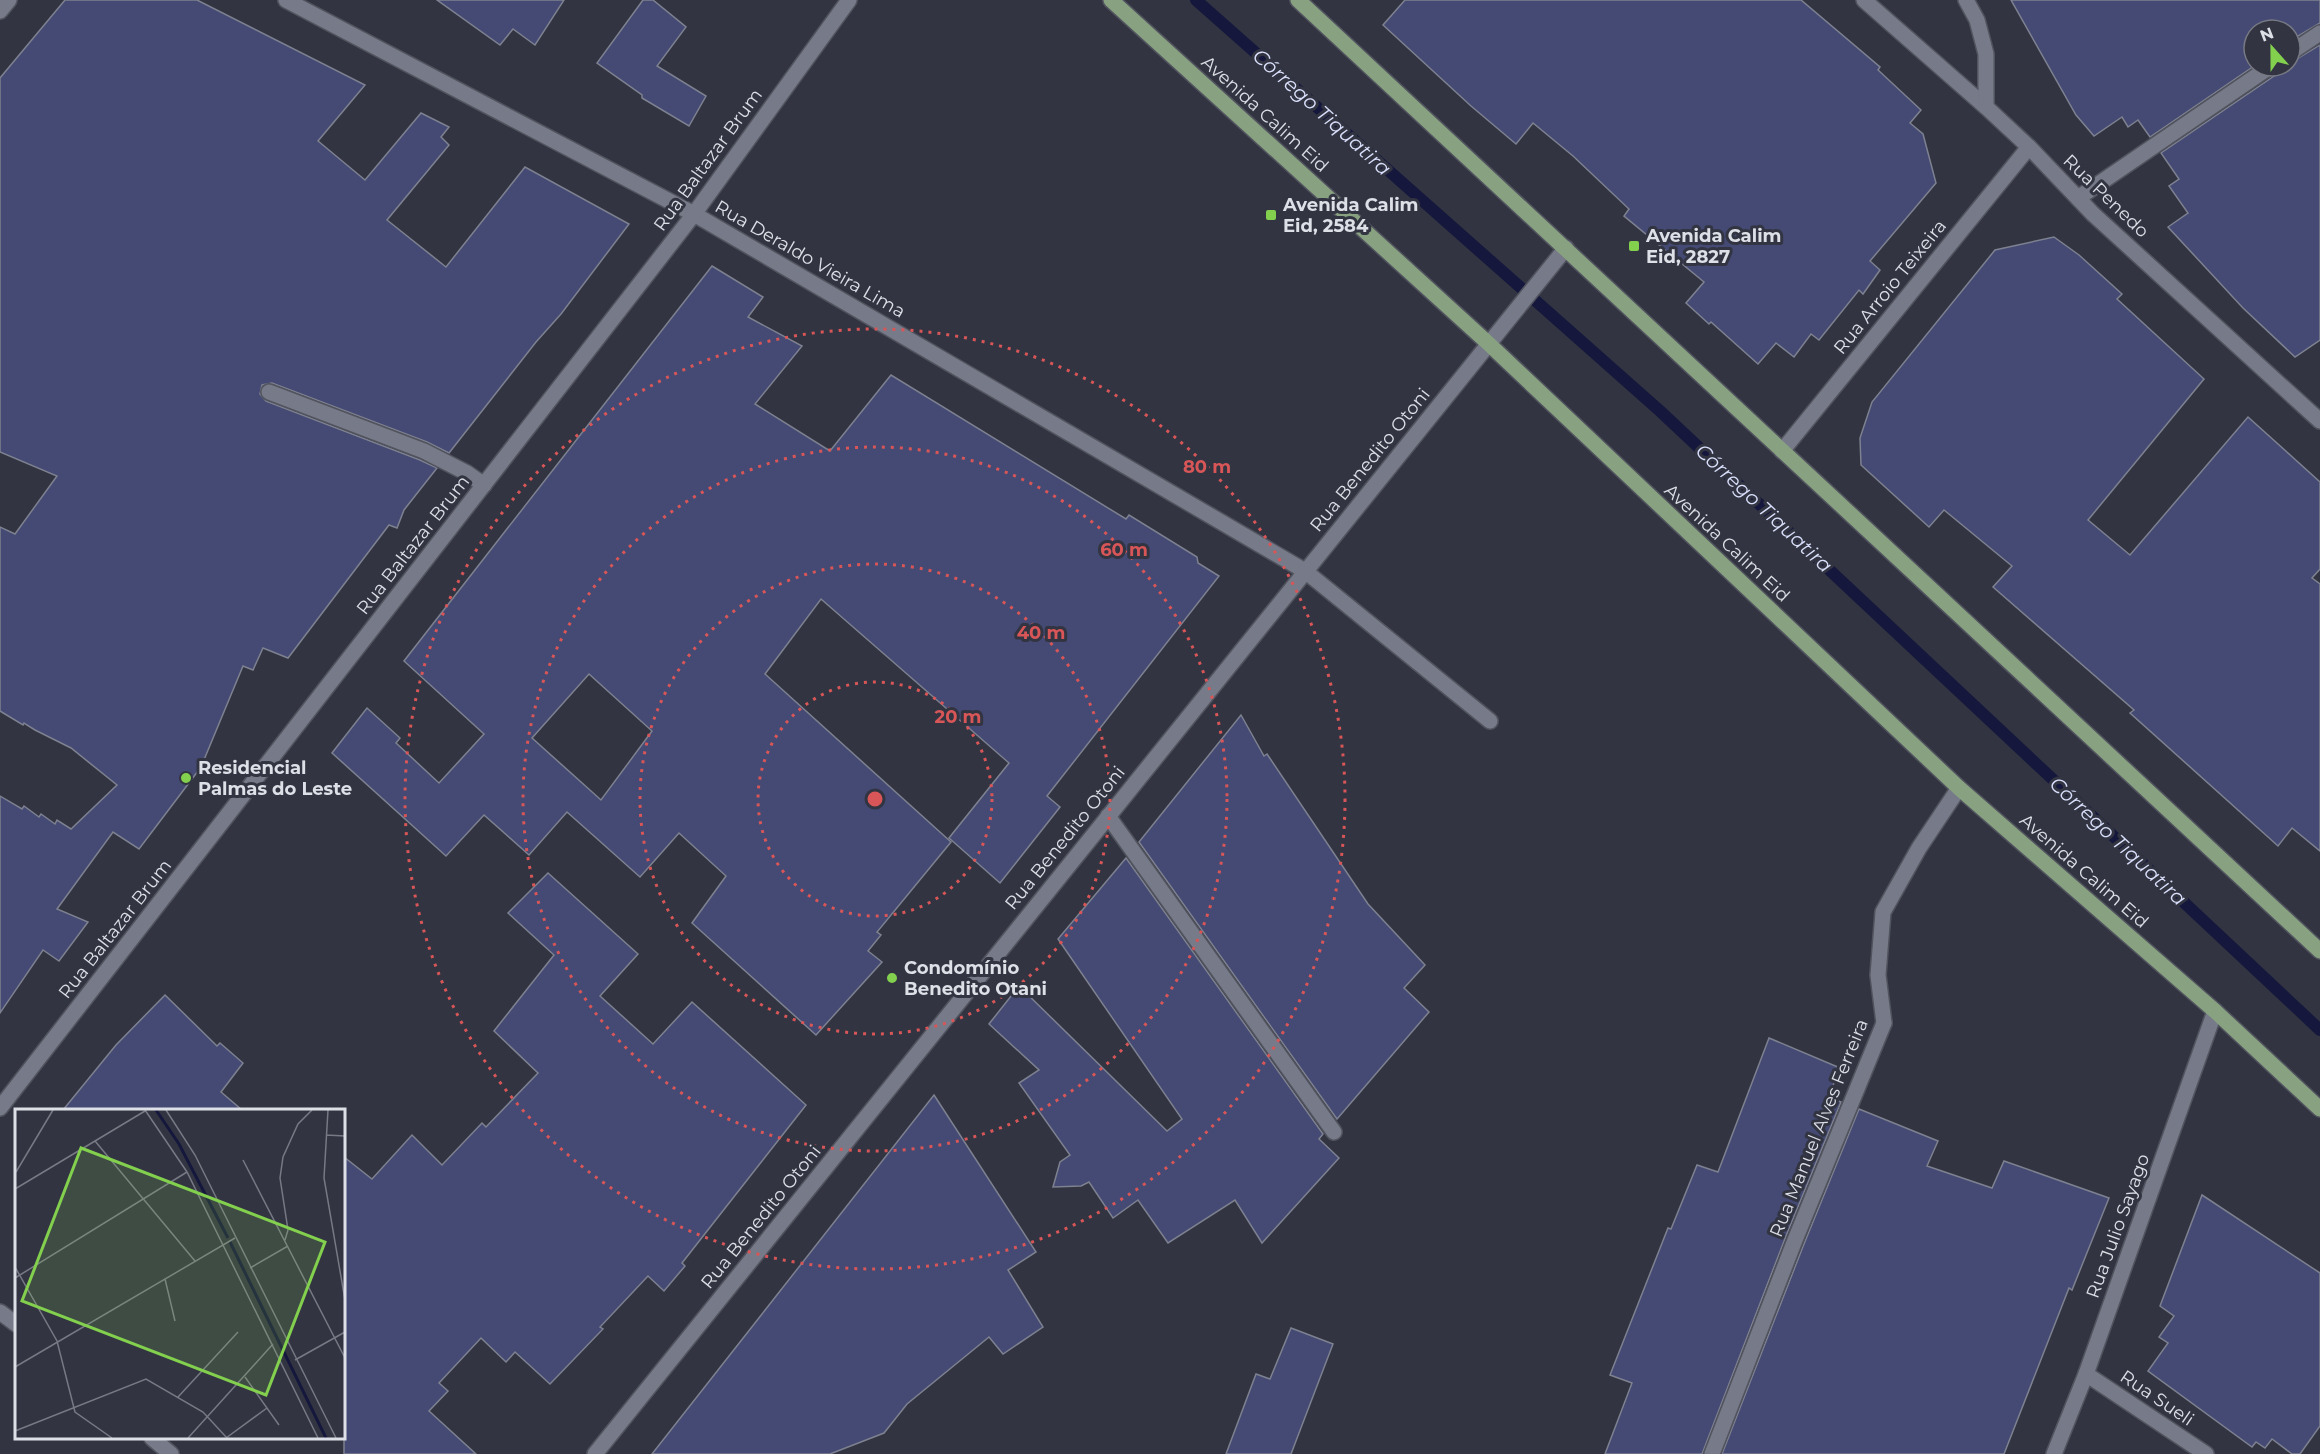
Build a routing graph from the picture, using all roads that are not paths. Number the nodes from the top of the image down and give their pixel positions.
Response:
1 (9, 0) edge
2 (286, 0) edge
3 (849, 0) edge
4 (1112, 0) edge
5 (1298, 0) edge
6 (1864, 0) edge
7 (1966, 0) edge
8 (0, 11) edge
9 (2320, 33) edge
10 (2302, 45) edge
11 (2253, 78) edge
12 (1986, 107) junction
13 (2029, 147) junction
14 (2078, 198) junction
15 (694, 214) junction
16 (1566, 248) junction
17 (1488, 345) junction
18 (269, 392) dead end
19 (2320, 421) edge
20 (1782, 451) junction
21 (484, 485) junction
22 (1305, 571) junction
23 (1490, 721) dead end
24 (1959, 788) junction
25 (1108, 816) junction
26 (2320, 951) edge
27 (2215, 1011) junction
28 (0, 1108) edge
29 (2320, 1109) edge
30 (1334, 1132) dead end
31 (0, 1312) edge
32 (15, 1323) edge
33 (2086, 1374) junction
34 (154, 1439) edge
35 (171, 1454) edge
36 (595, 1454) edge
37 (1712, 1454) edge
38 (2054, 1454) edge
39 (2206, 1454) edge

1 - 8 street
2 - 15 street, Rua Deraldo Vieira Lima
3 - 15 street, Rua Baltazar Brum
4 - 17 main road, Avenida Calim Eid
5 - 16 main road
6 - 12 street, Rua Penedo
7 - 12 street
9 - 10 street
11 - 14 street
12 - 13 street, Rua Penedo
13 - 14 street, Rua Penedo
13 - 20 street, Rua Arroio Teixeira
14 - 19 street, Rua Penedo
15 - 21 street, Rua Baltazar Brum
15 - 22 street, Rua Deraldo Vieira Lima
16 - 17 street, Rua Benedito Otoni
16 - 20 main road
17 - 22 street, Rua Benedito Otoni
17 - 24 main road, Avenida Calim Eid
18 - 21 street
20 - 26 main road
21 - 28 street, Rua Baltazar Brum
22 - 23 street, Rua Deraldo Vieira Lima
22 - 25 street, Rua Benedito Otoni
24 - 27 main road, Avenida Calim Eid
24 - 37 street, Rua Manuel Alves Ferreira
25 - 30 street
25 - 36 street, Rua Benedito Otoni
27 - 29 main road, Avenida Calim Eid
27 - 33 street, Rua Julio Sayago
31 - 32 street
33 - 38 street, Rua Julio Sayago
33 - 39 street, Rua Sueli
34 - 35 street

